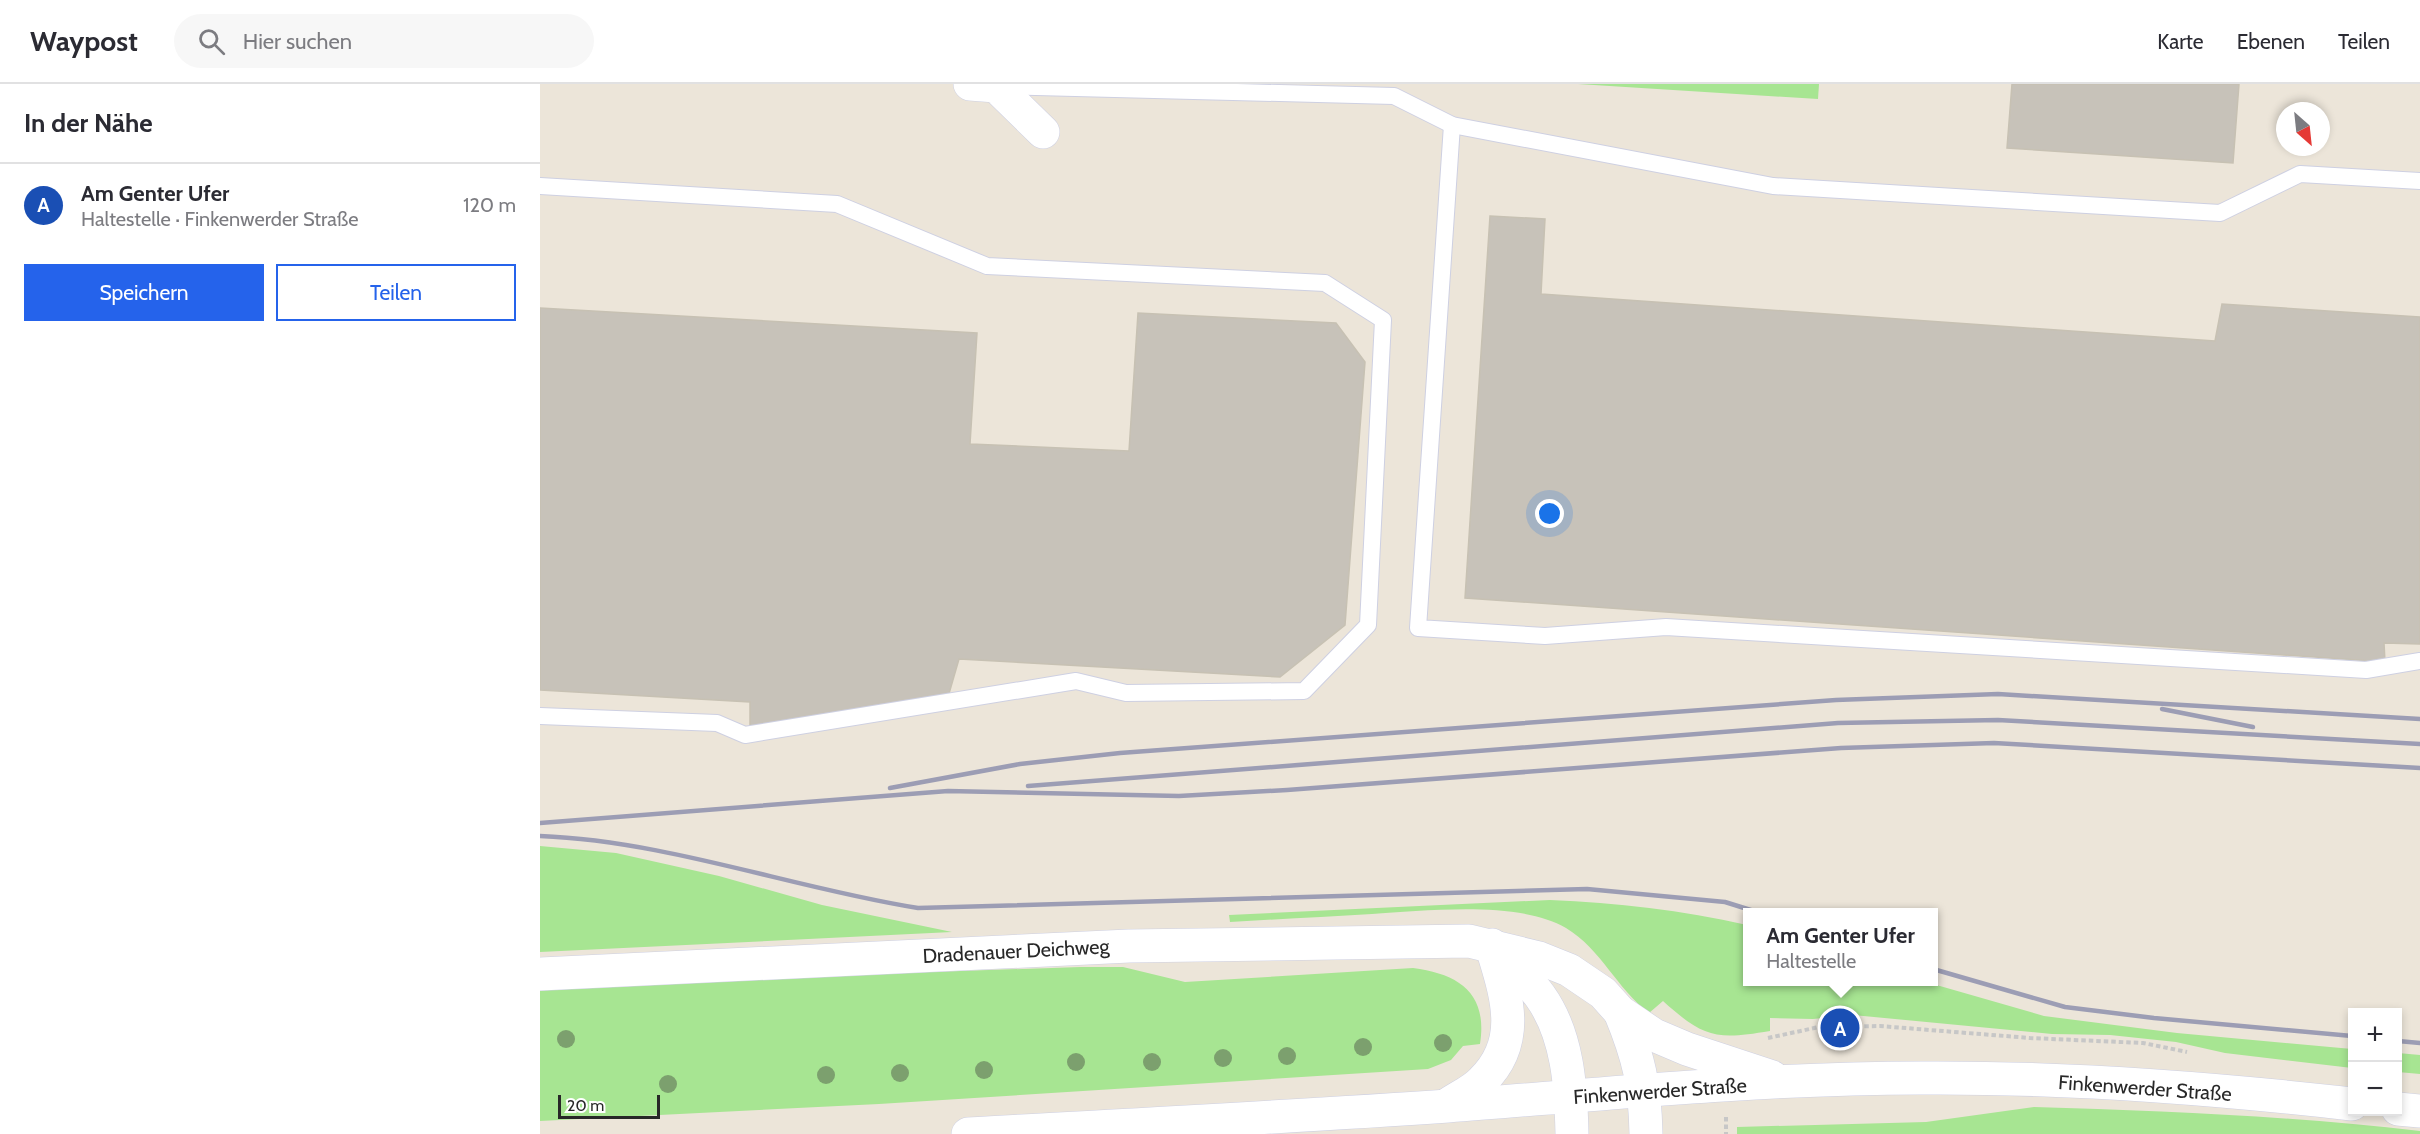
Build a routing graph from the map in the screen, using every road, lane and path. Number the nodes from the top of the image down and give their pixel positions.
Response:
1 (983, 85) edge
2 (1452, 125) junction
3 (1043, 132) dead end
4 (2420, 181) edge
5 (540, 186) edge
6 (2420, 661) edge
7 (540, 716) edge
8 (1491, 945) junction
9 (540, 974) edge
10 (1620, 1012) junction
11 (1789, 1082) junction
12 (1645, 1090) junction
13 (1571, 1096) junction
14 (2348, 1104) edge
15 (1446, 1106) junction
16 (2402, 1109) edge
17 (2420, 1111) edge
18 (968, 1134) edge
19 (1572, 1134) edge
20 (1646, 1134) edge

1 - 2 lane
1 - 3 main road
2 - 4 lane
2 - 6 lane
5 - 7 lane
8 - 9 main road, Dradenauer Deichweg
8 - 10 main road, Dradenauer Deichweg
8 - 13 main road
8 - 15 main road
10 - 11 main road, Dradenauer Deichweg
10 - 12 main road, Dradenauer Deichweg
11 - 12 main road, Finkenwerder Straße
11 - 14 main road, Finkenwerder Straße
12 - 13 main road, Finkenwerder Straße
12 - 20 main road, Dradenauer Deichweg
13 - 15 main road, Finkenwerder Straße
13 - 19 main road
15 - 18 main road, Finkenwerder Straße
16 - 17 main road

